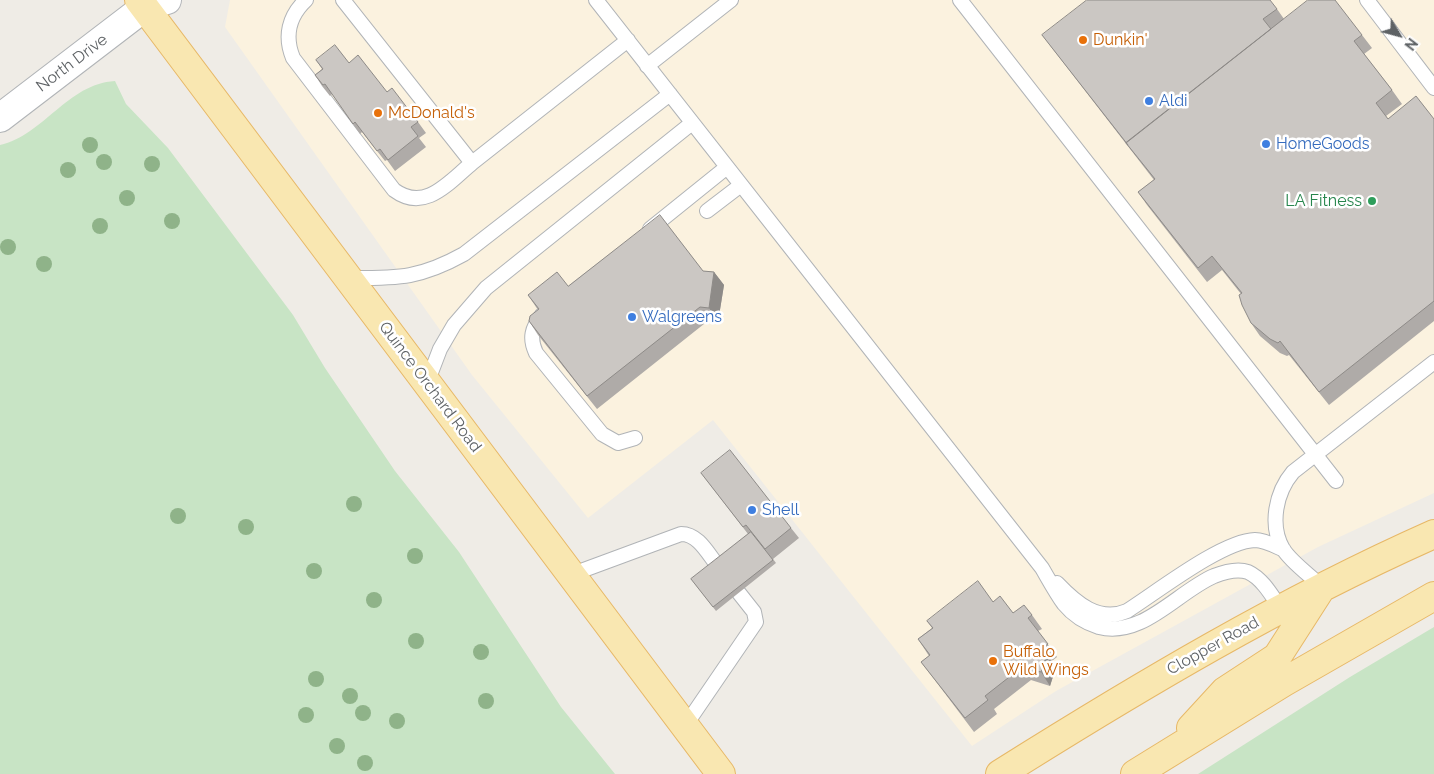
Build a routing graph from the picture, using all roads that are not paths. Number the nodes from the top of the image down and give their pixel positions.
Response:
1 (306, 0) edge
2 (343, 0) edge
3 (596, 0) edge
4 (731, 0) edge
5 (960, 0) edge
6 (1367, 0) edge
7 (150, 2) edge
8 (628, 40) junction
9 (647, 66) junction
10 (1434, 88) edge
11 (670, 94) junction
12 (0, 118) edge
13 (692, 123) junction
14 (472, 163) junction
15 (727, 167) junction
16 (741, 185) junction
17 (707, 211) dead end
18 (638, 238) edge
19 (348, 278) junction
20 (542, 314) edge
21 (1434, 362) edge
22 (427, 384) junction
23 (635, 438) dead end
24 (1315, 454) junction
25 (1336, 481) dead end
26 (1434, 534) edge
27 (1284, 550) junction
28 (717, 565) edge
29 (1042, 568) junction
30 (570, 575) junction
31 (1322, 587) junction
32 (739, 593) edge
33 (1434, 596) edge
34 (1281, 609) junction
35 (685, 726) junction
36 (1170, 751) junction
37 (713, 768) edge
38 (1000, 774) edge
39 (1135, 774) edge

1 - 14 lane
2 - 14 lane
3 - 8 lane
4 - 9 lane
5 - 24 lane
6 - 10 lane
7 - 12 street, North Drive
7 - 19 main road, Quince Orchard Road
8 - 9 lane
8 - 14 lane
9 - 11 lane
11 - 13 lane
11 - 19 lane
13 - 15 lane
13 - 22 lane
15 - 16 lane
15 - 18 lane
16 - 17 lane
16 - 29 lane
19 - 22 main road, Quince Orchard Road
20 - 23 lane
21 - 24 lane
22 - 30 main road, Quince Orchard Road
24 - 25 lane
24 - 27 lane
26 - 31 main road, Clopper Road
27 - 29 lane
27 - 31 lane
28 - 30 lane
29 - 34 lane
30 - 35 main road, Quince Orchard Road
31 - 34 main road, Clopper Road
31 - 36 main road
32 - 35 lane
33 - 36 main road
34 - 38 main road, Clopper Road
35 - 37 main road, Quince Orchard Road
36 - 39 main road

